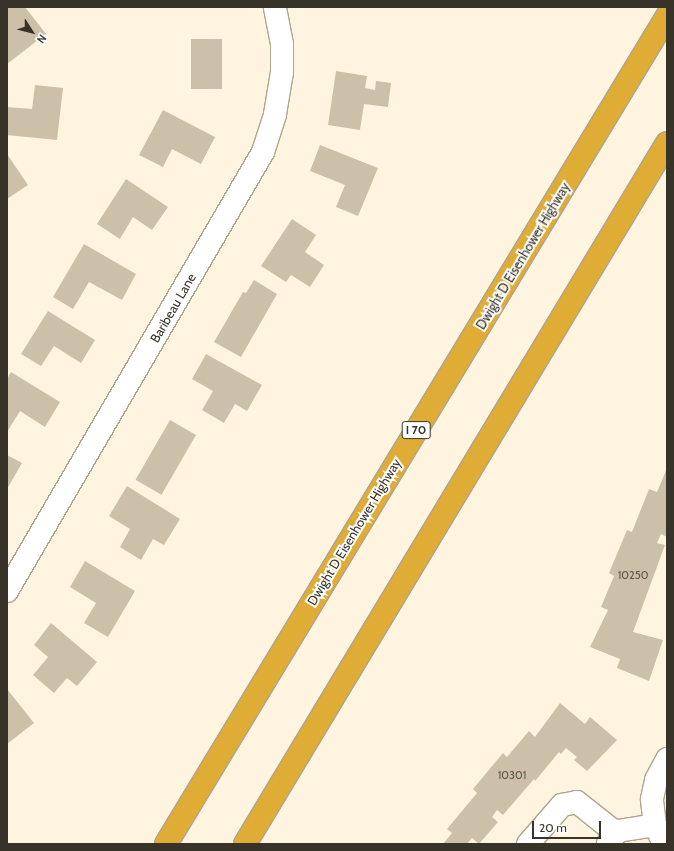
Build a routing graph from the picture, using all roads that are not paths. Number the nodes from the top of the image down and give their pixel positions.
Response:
1 (275, 7) edge
2 (667, 16) edge
3 (667, 143) edge
4 (7, 591) edge
5 (667, 760) edge
6 (659, 834) edge
7 (612, 838) edge
8 (166, 844) edge
9 (245, 844) edge
10 (528, 844) edge

1 - 4 street, Baribeau Lane
2 - 8 highway, Dwight D Eisenhower Highway / I 70
3 - 9 highway
5 - 6 street
6 - 7 street
7 - 10 street

